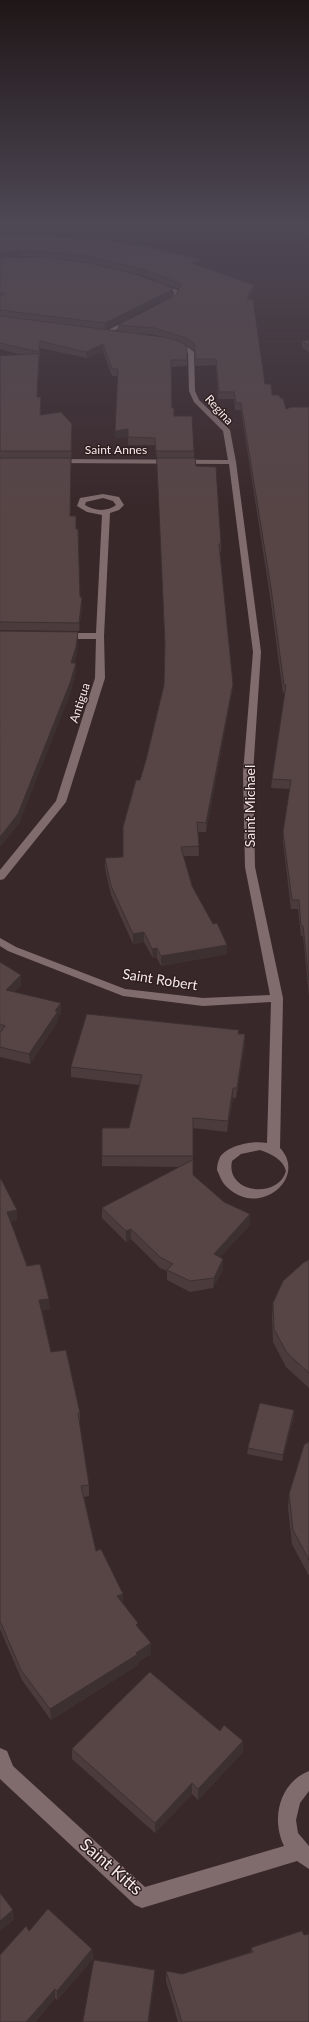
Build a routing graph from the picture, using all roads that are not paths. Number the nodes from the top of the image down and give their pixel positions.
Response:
1 (138, 316) edge
2 (99, 332) edge
3 (106, 333) junction
4 (121, 335) edge
5 (163, 340) edge
6 (47, 461) edge
7 (232, 462) junction
8 (106, 512) dead end
9 (54, 636) edge
10 (100, 636) junction
11 (0, 877) edge
12 (0, 941) edge
13 (277, 998) junction
14 (273, 1149) junction
15 (0, 1757) edge
16 (309, 1780) edge
17 (304, 1855) edge

1 - 3 street
2 - 3 street
3 - 4 street
5 - 7 street, Regina
6 - 7 street, Saint Annes
7 - 13 street, Saint Michael
8 - 10 street, Antigua
9 - 10 street
10 - 11 street, Antigua
12 - 13 street, Saint Robert
13 - 14 street, Saint Michael
14 - 14 street
15 - 17 street, Saint Kitts
16 - 17 street, Saint Kitts

